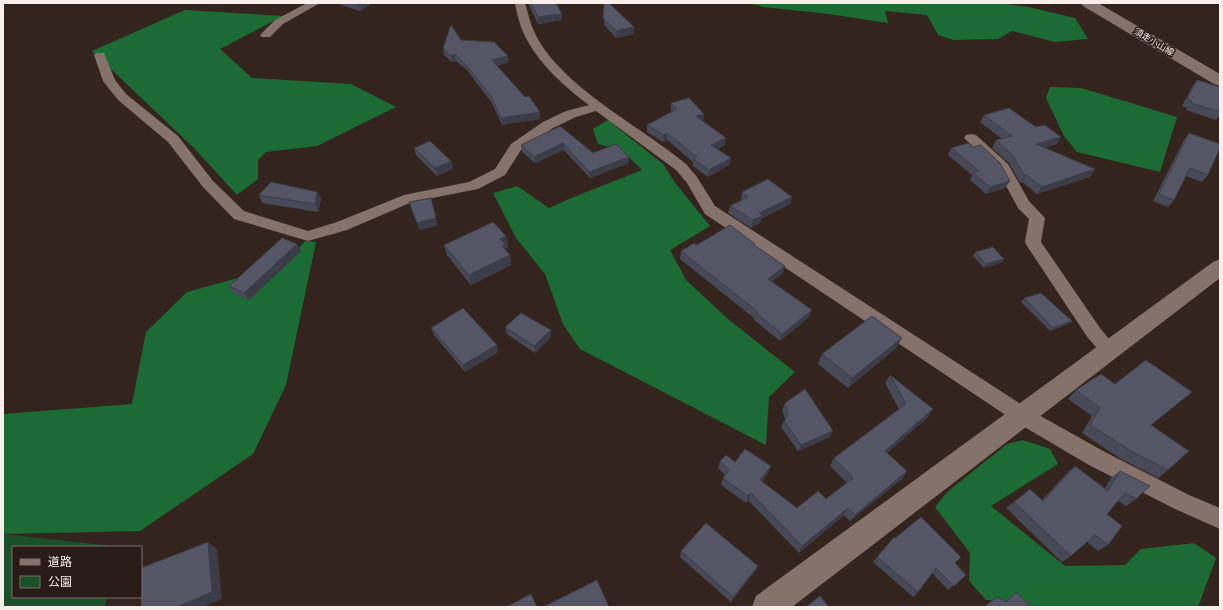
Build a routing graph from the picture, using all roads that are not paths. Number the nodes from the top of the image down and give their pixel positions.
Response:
1 (315, 3) edge
2 (520, 3) edge
3 (1088, 3) edge
4 (266, 35) dead end
5 (100, 55) dead end
6 (1220, 81) edge
7 (598, 107) junction
8 (971, 138) dead end
9 (1220, 267) edge
10 (1109, 350) junction
11 (1023, 416) junction
12 (1220, 519) edge
13 (767, 607) edge

1 - 4 street
2 - 7 street
3 - 6 street, 須走小山線
5 - 7 street
7 - 11 street
8 - 10 street
9 - 10 street
10 - 11 street
11 - 12 street
11 - 13 street

